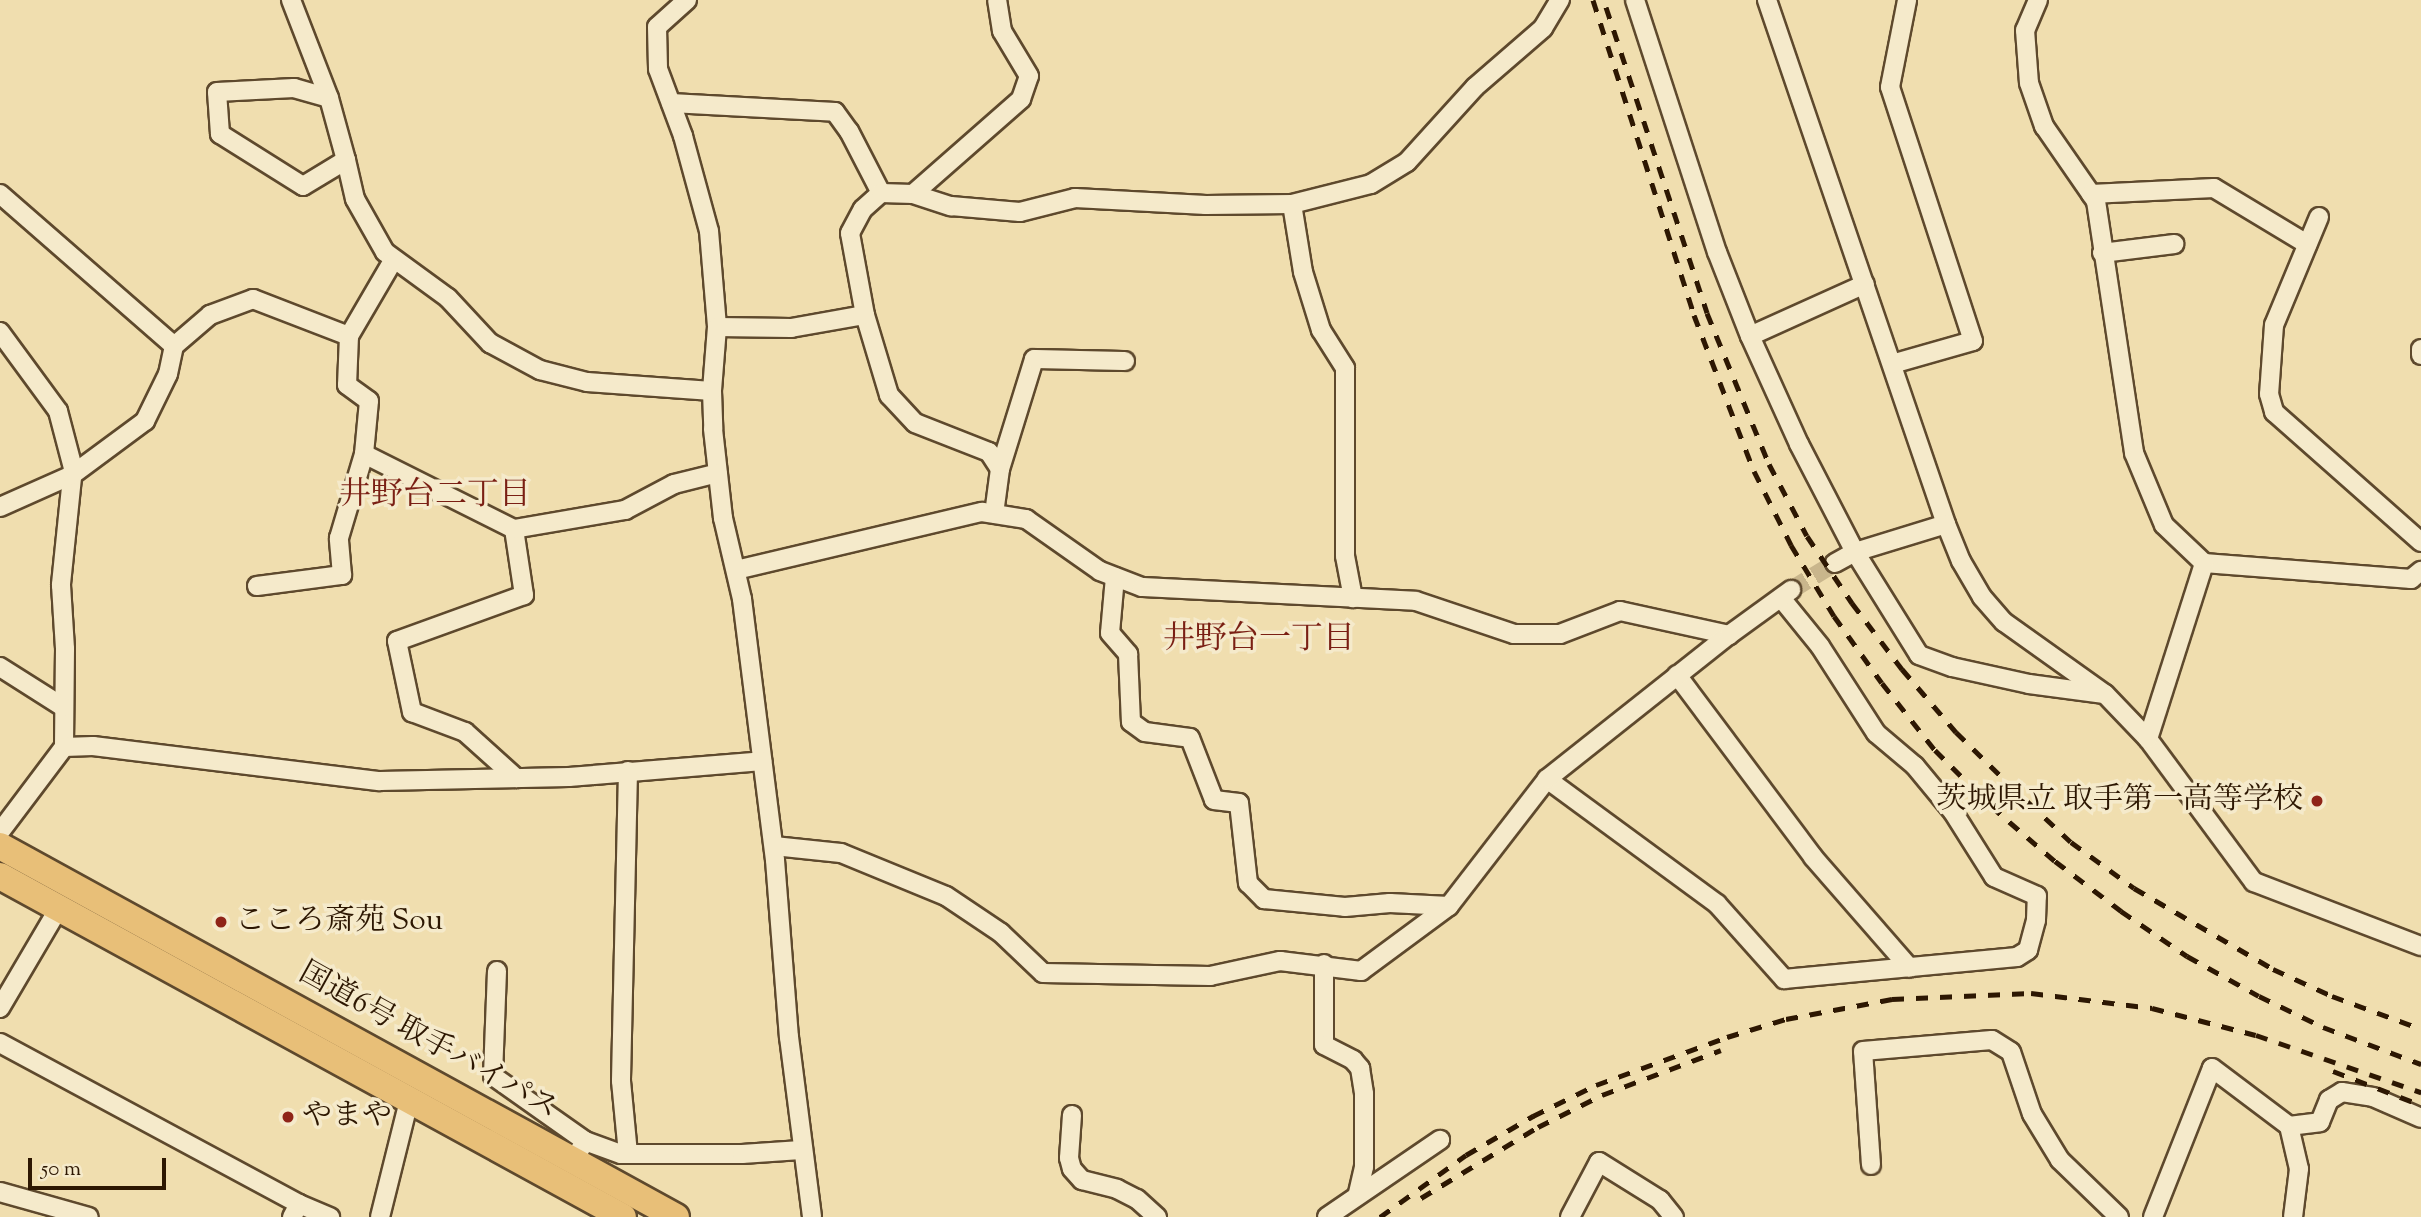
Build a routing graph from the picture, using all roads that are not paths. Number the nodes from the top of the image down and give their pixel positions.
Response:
1 (291, 0) edge
2 (687, 0) edge
3 (997, 0) edge
4 (1560, 0) edge
5 (1635, 0) edge
6 (1767, 0) edge
7 (1907, 0) edge
8 (2038, 0) edge
9 (329, 98) junction
10 (670, 103) junction
11 (346, 160) junction
12 (881, 193) junction
13 (0, 194) edge
14 (914, 194) junction
15 (2091, 194) junction
16 (1292, 204) junction
17 (2319, 217) dead end
18 (2174, 244) dead end
19 (2308, 244) junction
20 (2102, 253) junction
21 (394, 259) junction
22 (1865, 284) junction
23 (865, 315) junction
24 (717, 327) junction
25 (0, 332) edge
26 (349, 336) junction
27 (1750, 336) junction
28 (174, 346) junction
29 (2421, 349) edge
30 (2421, 355) edge
31 (1125, 361) dead end
32 (1892, 365) junction
33 (712, 391) junction
34 (364, 454) junction
35 (1000, 469) junction
36 (718, 473) junction
37 (72, 475) junction
38 (0, 507) edge
39 (994, 514) junction
40 (1946, 524) junction
41 (514, 529) junction
42 (2421, 542) edge
43 (1855, 552) junction
44 (1835, 563) tunnel mouth
45 (2204, 563) junction
46 (736, 570) junction
47 (2421, 571) edge
48 (1115, 577) junction
49 (257, 586) dead end
50 (1353, 598) junction
51 (1728, 635) junction
52 (0, 667) edge
53 (1677, 675) junction
54 (2105, 694) junction
55 (63, 706) junction
56 (2148, 739) junction
57 (64, 747) junction
58 (762, 761) junction
59 (628, 771) junction
60 (516, 778) junction
61 (1546, 779) junction
62 (0, 832) edge
63 (0, 846) edge
64 (774, 846) junction
65 (0, 876) edge
66 (1449, 906) junction
67 (59, 908) junction
68 (2421, 946) edge
69 (1324, 964) junction
70 (1910, 968) junction
71 (497, 971) dead end
72 (0, 1008) edge
73 (0, 1043) edge
74 (409, 1101) junction
75 (1072, 1115) dead end
76 (2421, 1118) edge
77 (2289, 1126) junction
78 (1440, 1140) dead end
79 (579, 1150) junction
80 (802, 1150) junction
81 (628, 1154) junction
82 (1871, 1166) dead end
83 (0, 1192) edge
84 (1358, 1193) junction
85 (295, 1210) edge
86 (89, 1217) edge
87 (330, 1217) edge
88 (380, 1217) edge
89 (623, 1217) edge
90 (676, 1217) edge
91 (812, 1217) edge
92 (1157, 1217) edge
93 (1327, 1217) edge
94 (1570, 1217) edge
95 (1674, 1217) edge
96 (2119, 1217) edge
97 (2153, 1217) edge
98 (2293, 1217) edge

1 - 9 street
2 - 10 street
3 - 14 street
4 - 16 street
5 - 27 street
6 - 22 street
7 - 32 street
8 - 15 street
9 - 11 street
9 - 11 street
10 - 12 street
10 - 24 street
11 - 21 street
12 - 14 street
12 - 23 street
13 - 28 street
14 - 16 street
15 - 19 street
15 - 20 street
16 - 50 street
17 - 19 street
18 - 20 street
19 - 42 street
20 - 45 street
21 - 26 street
21 - 33 street
22 - 27 street
22 - 32 street
23 - 24 street
23 - 35 street
24 - 33 street
25 - 37 street
26 - 28 street
26 - 34 street
27 - 43 street
28 - 37 street
29 - 30 street
31 - 35 street
32 - 40 street
33 - 36 street
34 - 41 street
34 - 49 street
35 - 39 street
36 - 41 street
36 - 46 street
37 - 38 street
37 - 55 street
39 - 46 street
39 - 48 street
40 - 43 street
40 - 54 street
41 - 60 street
43 - 44 street
43 - 54 street
45 - 47 street
45 - 56 street
46 - 58 street
48 - 50 street
48 - 66 street
50 - 51 street
51 - 53 street
51 - 70 street
52 - 55 street
53 - 61 street
53 - 70 street
54 - 56 street
55 - 57 street
56 - 68 street
57 - 60 street
57 - 62 street
58 - 59 street
58 - 64 street
59 - 60 street
59 - 81 street
61 - 66 street
61 - 70 street
63 - 79 highway, 国道6号 取手バイパス
64 - 69 street
64 - 80 street
65 - 67 highway, 国道6号 取手バイパス
66 - 69 street
67 - 72 street
67 - 74 highway, 国道6号 取手バイパス
69 - 84 street
71 - 79 street
73 - 85 street
74 - 88 street
74 - 89 highway, 国道6号 取手バイパス
75 - 92 street
76 - 77 street
77 - 97 street
77 - 98 street
78 - 84 street
79 - 81 street
79 - 90 highway, 国道6号 取手バイパス
80 - 81 street
80 - 91 street
82 - 96 street
83 - 86 street
84 - 93 street
85 - 87 street
94 - 95 street

